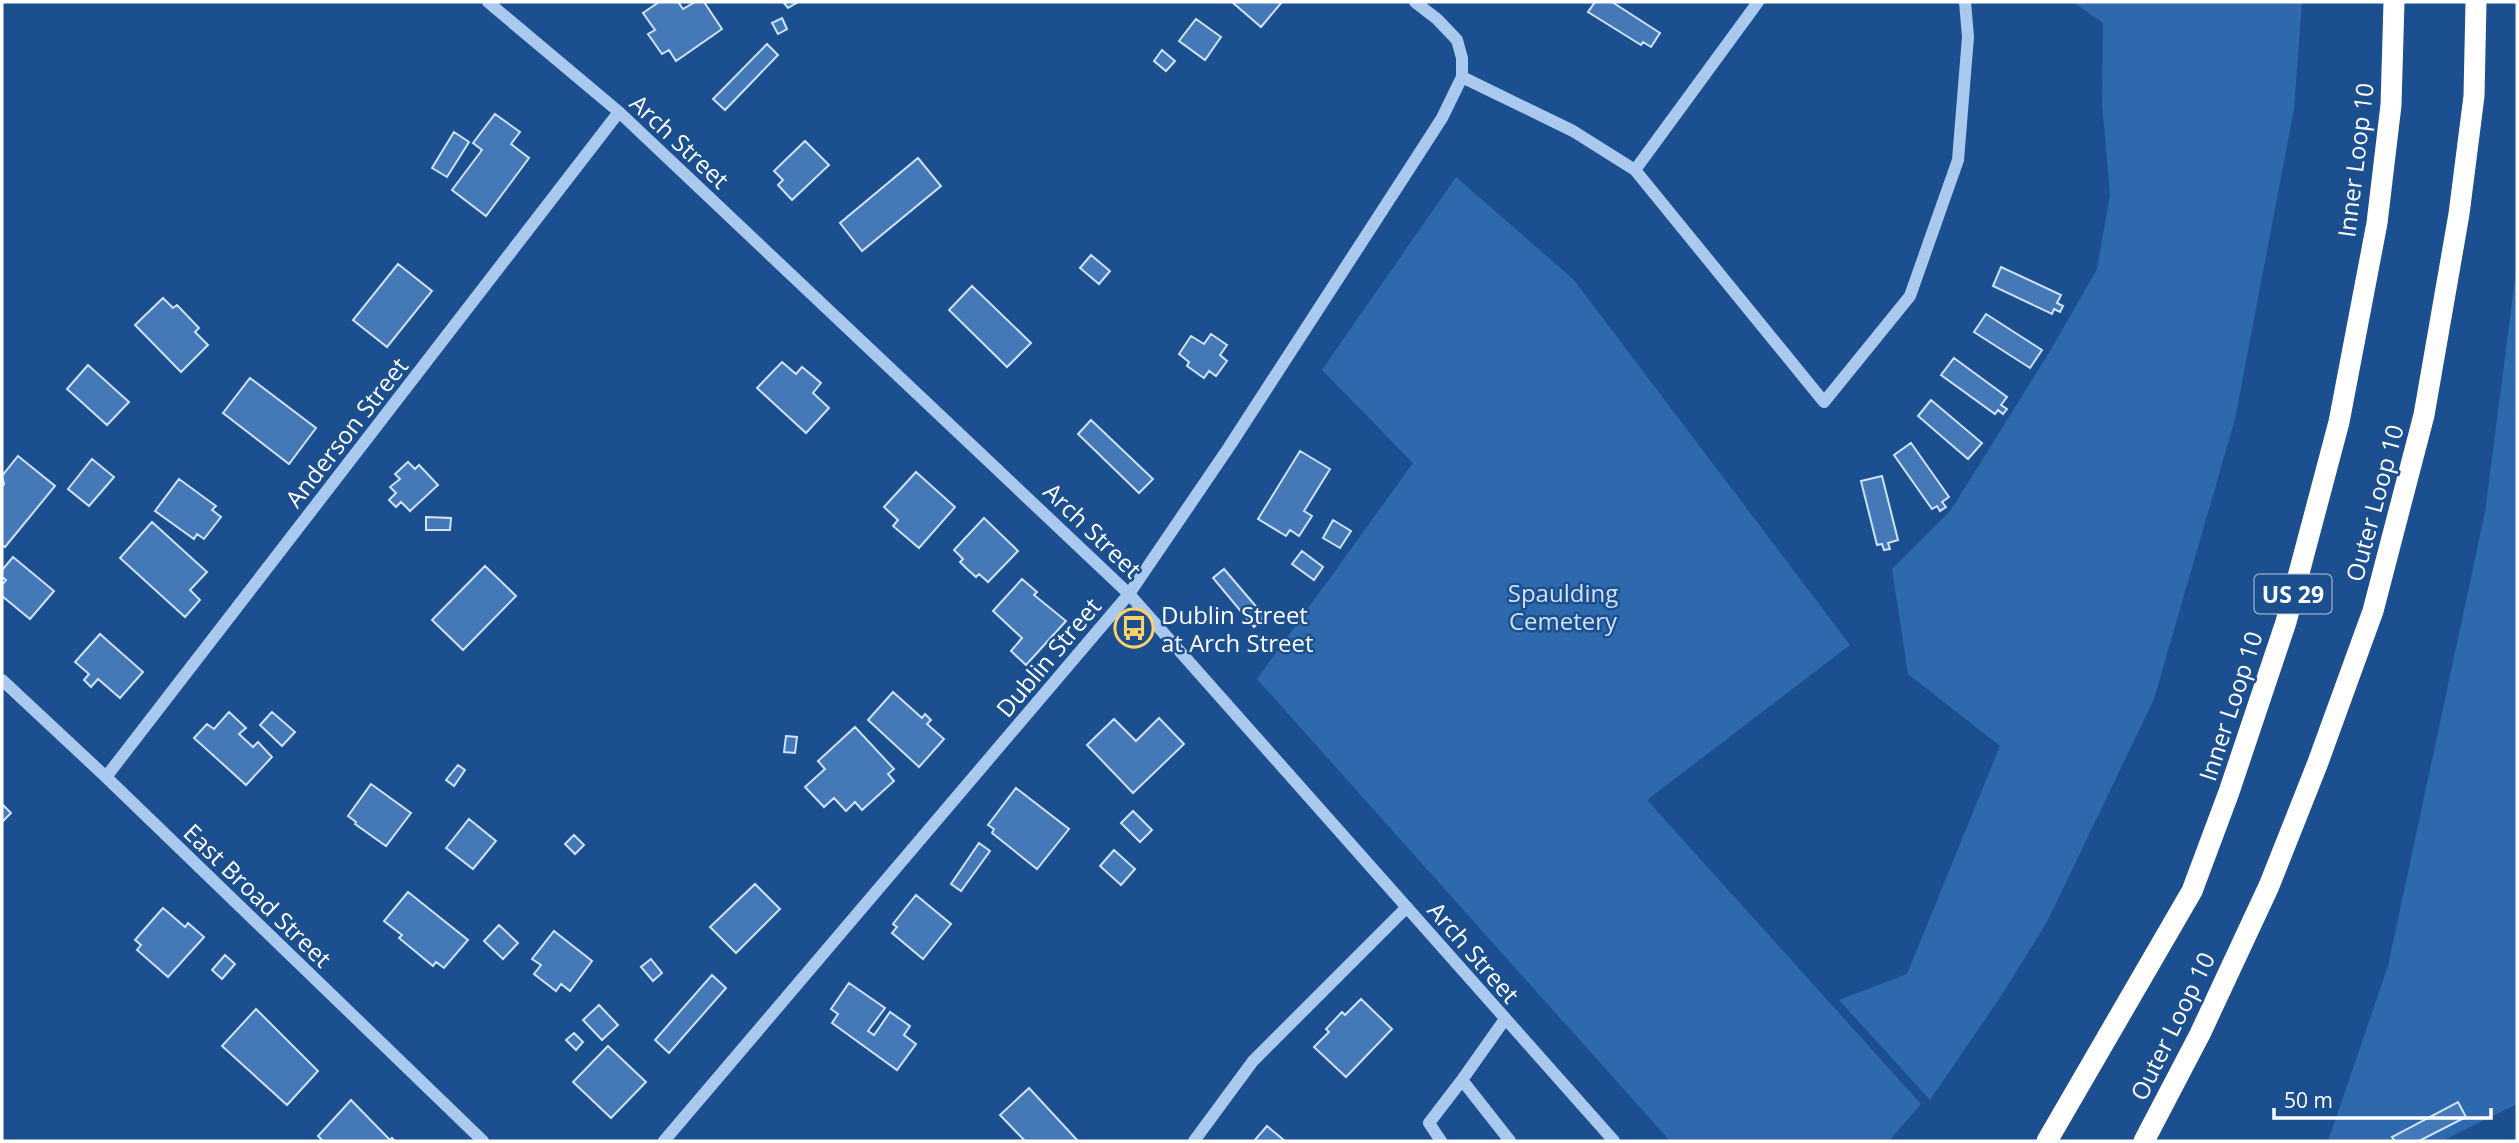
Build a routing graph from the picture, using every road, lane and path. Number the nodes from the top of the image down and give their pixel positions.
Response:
1 (488, 2) edge
2 (1415, 2) edge
3 (1758, 2) edge
4 (1965, 2) edge
5 (2395, 2) edge
6 (2476, 2) edge
7 (1462, 78) junction
8 (619, 112) junction
9 (1635, 170) junction
10 (1129, 594) junction
11 (2, 680) edge
12 (106, 777) junction
13 (1407, 907) junction
14 (1505, 1020) junction
15 (1462, 1080) junction
16 (484, 1141) edge
17 (664, 1141) edge
18 (1194, 1141) edge
19 (1441, 1141) edge
20 (1510, 1141) edge
21 (1614, 1141) edge
22 (2047, 1141) edge
23 (2144, 1141) edge

1 - 8 street, Arch Street
2 - 7 street
3 - 9 street
4 - 9 street
5 - 22 highway, Inner Loop 10 / US 29
6 - 23 highway, Outer Loop 10
7 - 9 street
7 - 10 street, Dublin Street
8 - 10 street, Arch Street
8 - 12 street, Anderson Street
10 - 13 street, Arch Street
10 - 17 street, Dublin Street
11 - 12 street, East Broad Street
12 - 16 street, East Broad Street
13 - 14 street, Arch Street
13 - 18 street
14 - 15 street
14 - 21 street, Arch Street
15 - 19 street
15 - 20 street

